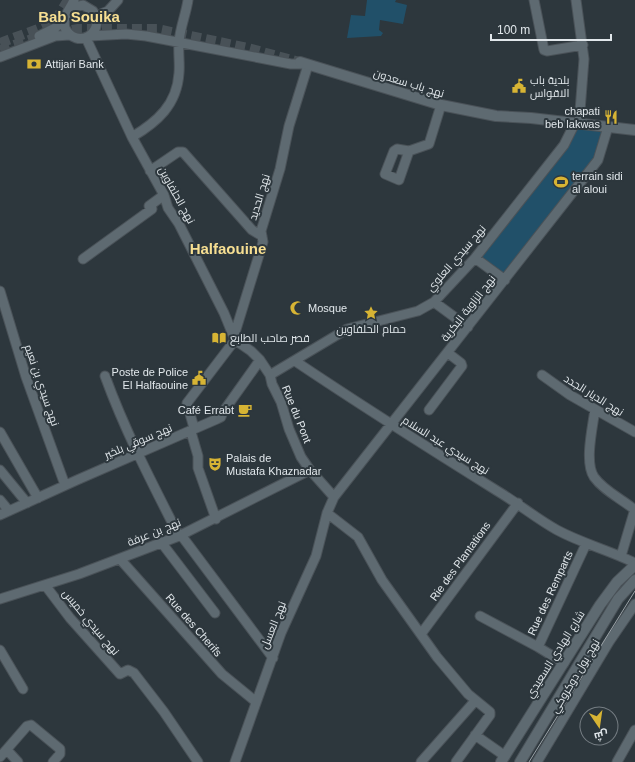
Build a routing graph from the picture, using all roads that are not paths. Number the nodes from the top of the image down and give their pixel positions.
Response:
1 (118, 0) edge
2 (188, 0) edge
3 (534, 0) edge
4 (576, 0) edge
5 (72, 4) edge
6 (96, 16) junction
7 (64, 19) junction
8 (70, 35) junction
9 (88, 37) junction
10 (179, 41) junction
11 (583, 44) junction
12 (0, 51) edge
13 (0, 57) edge
14 (304, 63) junction
15 (441, 105) junction
16 (577, 124) junction
17 (608, 127) junction
18 (635, 130) edge
19 (132, 137) junction
20 (409, 151) junction
21 (150, 171) junction
22 (164, 195) junction
23 (262, 236) junction
24 (475, 258) junction
25 (83, 259) dead end
26 (505, 280) junction
27 (1, 296) edge
28 (434, 302) junction
29 (468, 327) junction
30 (234, 338) junction
31 (448, 353) junction
32 (260, 360) junction
33 (295, 361) junction
34 (270, 375) junction
35 (542, 375) dead end
36 (104, 376) dead end
37 (595, 409) junction
38 (429, 410) dead end
39 (390, 425) junction
40 (193, 430) junction
41 (0, 432) edge
42 (635, 432) edge
43 (138, 454) junction
44 (0, 470) edge
45 (310, 470) junction
46 (65, 485) junction
47 (334, 496) junction
48 (38, 498) junction
49 (0, 500) edge
50 (27, 503) junction
51 (518, 503) junction
52 (635, 509) edge
53 (9, 511) junction
54 (327, 514) junction
55 (0, 515) edge
56 (216, 519) junction
57 (180, 535) junction
58 (161, 542) junction
59 (586, 544) junction
60 (621, 556) junction
61 (120, 559) junction
62 (635, 564) edge
63 (635, 580) edge
64 (45, 585) junction
65 (0, 599) edge
66 (635, 604) edge
67 (215, 613) dead end
68 (480, 616) dead end
69 (421, 634) junction
70 (538, 647) junction
71 (0, 650) edge
72 (273, 658) junction
73 (564, 663) junction
74 (23, 689) dead end
75 (256, 701) junction
76 (475, 701) junction
77 (635, 730) edge
78 (475, 735) junction
79 (3, 754) edge
80 (503, 759) edge
81 (18, 762) edge
82 (53, 762) edge
83 (198, 762) edge
84 (235, 762) edge
85 (421, 762) edge
86 (456, 762) edge
87 (520, 762) edge
88 (537, 762) edge
89 (617, 762) edge

1 - 6 street
2 - 10 street
3 - 11 street
4 - 11 street
5 - 6 street
5 - 7 street
6 - 9 street
7 - 8 street
7 - 12 street
8 - 9 street
8 - 13 street
9 - 10 street, نهج باب سعدون
9 - 19 street, نهج الحلفاوين
10 - 14 street, نهج باب سعدون
10 - 19 street
11 - 16 street
14 - 15 main road, نهج باب سعدون
14 - 23 street, نهج الحديد
15 - 16 main road, نهج باب سعدون
15 - 20 street
16 - 17 main road, نهج باب سعدون
16 - 24 street, نهج سيدي العلوي
17 - 18 main road, نهج باب سعدون
17 - 26 street, نهج الزاوية البكرية
19 - 21 street, نهج الحلفاوين
20 - 20 street
21 - 22 street, نهج الحلفاوين
21 - 23 street
22 - 25 street
22 - 30 street, نهج الحلفاوين
23 - 30 street, نهج الحديد
24 - 26 street
24 - 28 street, نهج سيدي العلوي
26 - 29 street, نهج الزاوية البكرية
27 - 46 street, نهج سيدي بن نعيم
28 - 29 street
28 - 33 street, نهج سيدي العلوي
29 - 31 street, نهج الزاوية البكرية
30 - 32 street
30 - 40 street, نهج الحديد
31 - 38 street
31 - 39 street, نهج الزاوية البكرية
32 - 34 street
32 - 40 street, نهج سوقي بلخير
33 - 34 street, نهج سيدي العلوي
33 - 39 street, نهج سيدي عبد السلام
34 - 45 street, Rue du Pont
35 - 37 street, نهج الديار الجدد
36 - 43 street
37 - 42 street, نهج الديار الجدد
37 - 52 street
39 - 47 street, نهج الزاوية البكرية
39 - 51 street, نهج سيدي عبد السلام
40 - 43 street, نهج سوقي بلخير
40 - 56 street
41 - 48 street
43 - 46 street, نهج سوقي بلخير
43 - 57 street
44 - 50 street
45 - 47 street, Rue du Pont
45 - 56 street, نهج بن عرفة
46 - 48 street, نهج سوقي بلخير
47 - 54 street, نهج العسل
48 - 50 street, نهج سوقي بلخير
49 - 53 street
50 - 53 street, نهج سوقي بلخير
51 - 59 street, نهج سيدي عبد السلام
51 - 69 street, Rie des Plantations
52 - 60 street
53 - 55 street, نهج سوقي بلخير
54 - 69 street
54 - 72 street, نهج العسل
56 - 57 street, نهج بن عرفة
57 - 58 street, نهج بن عرفة
57 - 72 street
58 - 61 street, نهج بن عرفة
58 - 67 street
59 - 60 street, نهج سيدي عبد السلام
59 - 70 street, Rue des Remparts
60 - 62 street, نهج سيدي عبد السلام
61 - 64 street, نهج بن عرفة
61 - 75 street, Rue des Cherifs
62 - 73 main road, شارع الهادي السعيدي
63 - 87 main road
64 - 65 street, نهج بن عرفة
64 - 83 street, نهج سيدي خميس
66 - 88 street, نهج بول دوكروكي
68 - 70 street
69 - 76 street
70 - 73 street, Rue des Remparts
71 - 74 street
72 - 75 street, نهج العسل
73 - 80 main road, شارع الهادي السعيدي
75 - 84 street, نهج العسل
76 - 78 street
76 - 85 street
77 - 89 street
78 - 80 street
78 - 86 street
79 - 81 street
79 - 82 street

